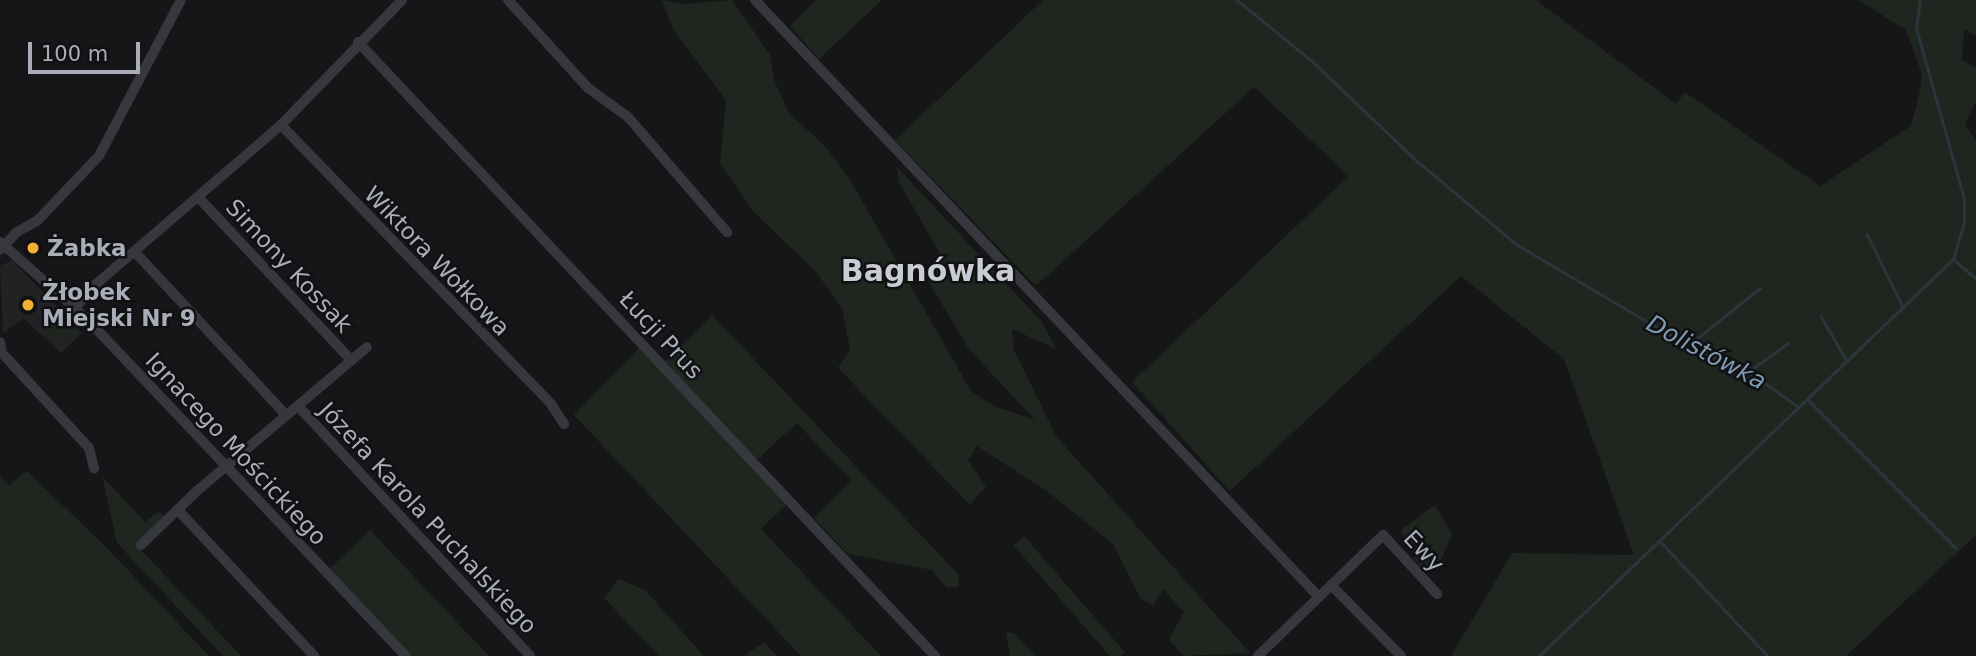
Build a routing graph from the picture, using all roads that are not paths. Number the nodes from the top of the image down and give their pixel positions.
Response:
1 (181, 0) edge
2 (402, 0) edge
3 (508, 0) edge
4 (755, 0) edge
5 (358, 42) junction
6 (281, 125) junction
7 (198, 197) junction
8 (727, 232) dead end
9 (1, 246) edge
10 (135, 253) junction
11 (75, 308) junction
12 (0, 342) edge
13 (367, 347) dead end
14 (351, 360) junction
15 (298, 406) junction
16 (286, 415) junction
17 (564, 424) dead end
18 (226, 466) junction
19 (94, 468) dead end
20 (178, 510) junction
21 (141, 545) dead end
22 (1331, 585) junction
23 (1437, 594) dead end
24 (1319, 597) junction
25 (314, 656) edge
26 (406, 656) edge
27 (530, 656) edge
28 (935, 656) edge
29 (1258, 656) edge
30 (1401, 656) edge

1 - 9 street
2 - 5 street
3 - 8 street
4 - 24 street
5 - 6 street
5 - 28 street, Łucji Prus
6 - 7 street
6 - 17 street, Wiktora Wołkowa
7 - 10 street
7 - 14 street, Simony Kossak
9 - 11 street, Ignacego Mościckiego
10 - 11 street
10 - 16 street
11 - 18 street, Ignacego Mościckiego
12 - 19 street
13 - 14 street
14 - 15 street
15 - 16 street
15 - 27 street, Józefa Karola Puchalskiego
16 - 18 street
18 - 20 street
18 - 26 street, Ignacego Mościckiego
20 - 21 street
20 - 25 street
22 - 23 street, Ewy
22 - 24 street
22 - 30 street
24 - 29 street

